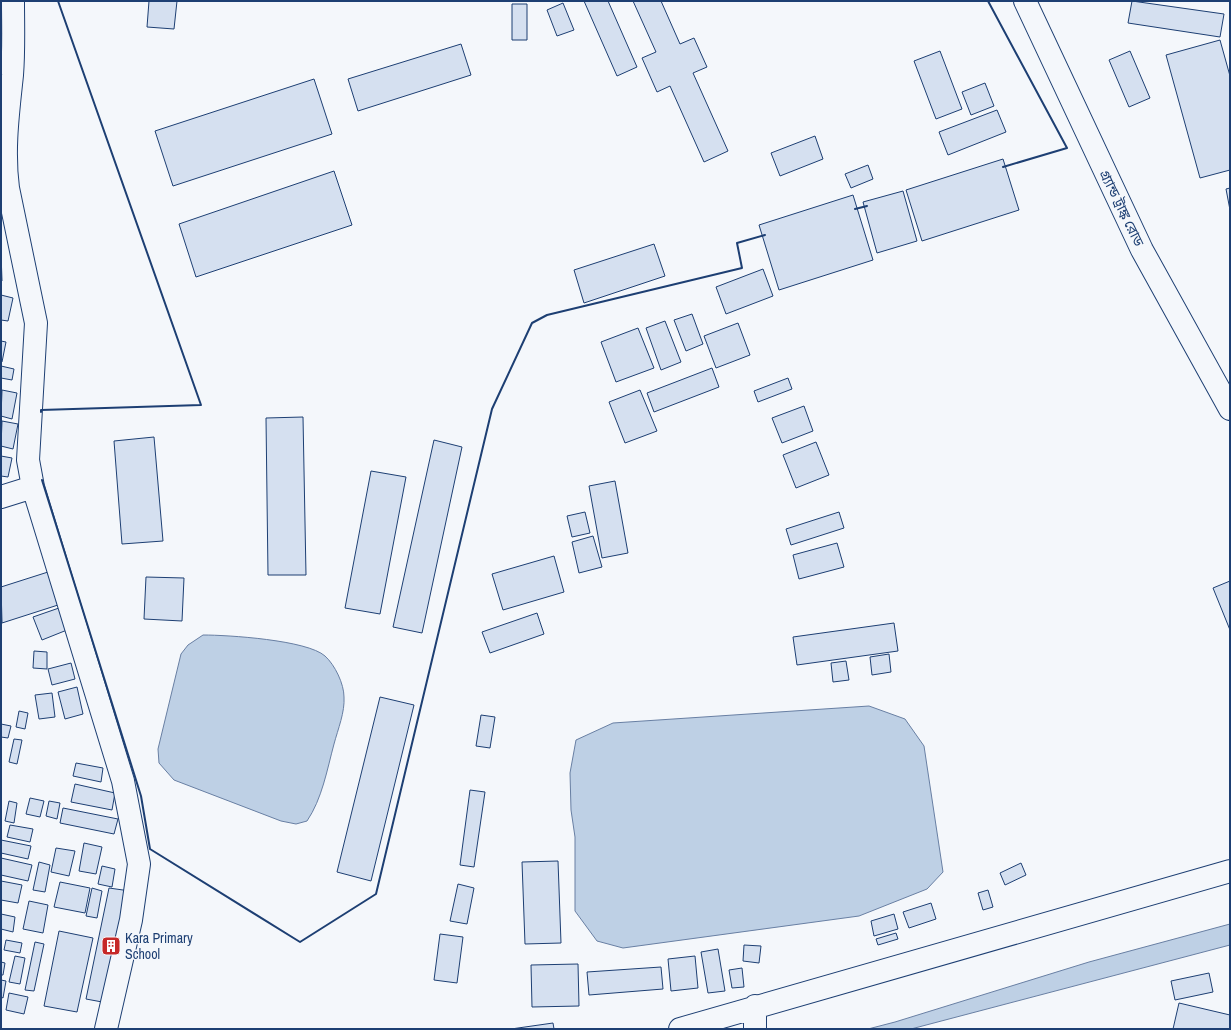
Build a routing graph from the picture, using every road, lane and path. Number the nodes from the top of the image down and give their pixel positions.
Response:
1 (13, 1) edge
2 (1025, 1) edge
3 (1230, 410) edge
4 (33, 487) junction
5 (1, 497) edge
6 (1230, 871) edge
7 (755, 1006) junction
8 (106, 1029) edge
9 (680, 1029) edge
10 (754, 1029) edge

1 - 4 main road
2 - 3 main road, গ্র্যান্ড ট্রাঙ্ক রোড
4 - 5 main road
4 - 8 main road
6 - 7 main road
7 - 9 main road
7 - 10 main road

